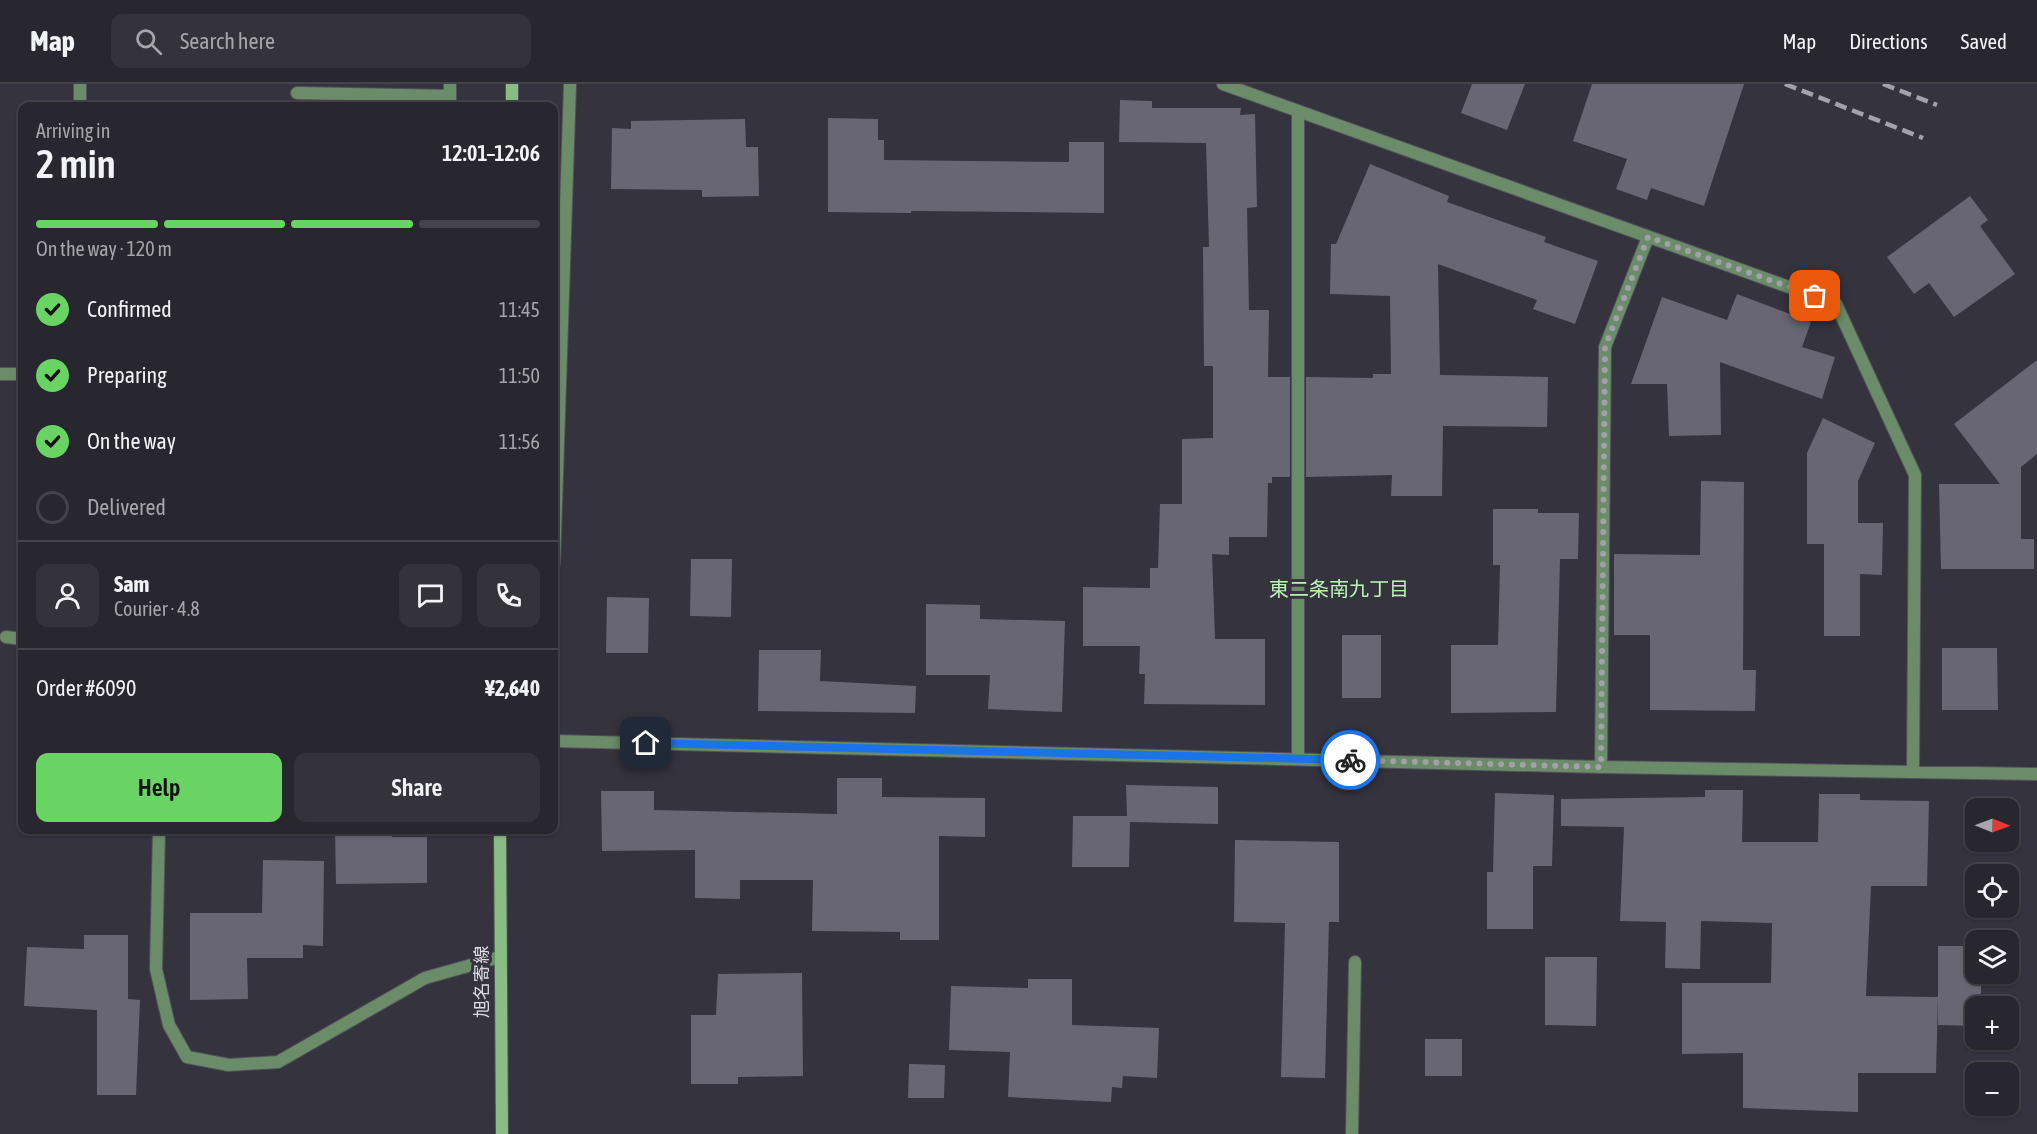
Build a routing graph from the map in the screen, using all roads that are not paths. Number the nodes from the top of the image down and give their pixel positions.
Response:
1 (80, 84) edge
2 (512, 84) edge
3 (570, 84) edge
4 (1223, 84) edge
5 (297, 93) dead end
6 (450, 95) edge
7 (80, 102) edge
8 (512, 102) edge
9 (1298, 112) junction
10 (1648, 237) junction
11 (0, 374) edge
12 (18, 374) edge
13 (558, 443) edge
14 (6, 637) dead end
15 (18, 638) edge
16 (558, 741) edge
17 (1298, 759) junction
18 (1601, 767) junction
19 (1913, 772) junction
20 (2037, 774) edge
21 (159, 834) edge
22 (500, 834) edge
23 (500, 957) junction
24 (1355, 962) dead end
25 (502, 1134) edge
26 (1352, 1134) edge

1 - 7 street
2 - 8 main road
3 - 13 street
4 - 9 street
5 - 6 street
9 - 10 street
9 - 17 street
10 - 18 street
10 - 19 street
11 - 12 street
14 - 15 street
16 - 17 street
17 - 18 street
18 - 19 street
19 - 20 street
21 - 23 street
22 - 23 main road, 旭名寄線
23 - 25 main road, 旭名寄線
24 - 26 street

